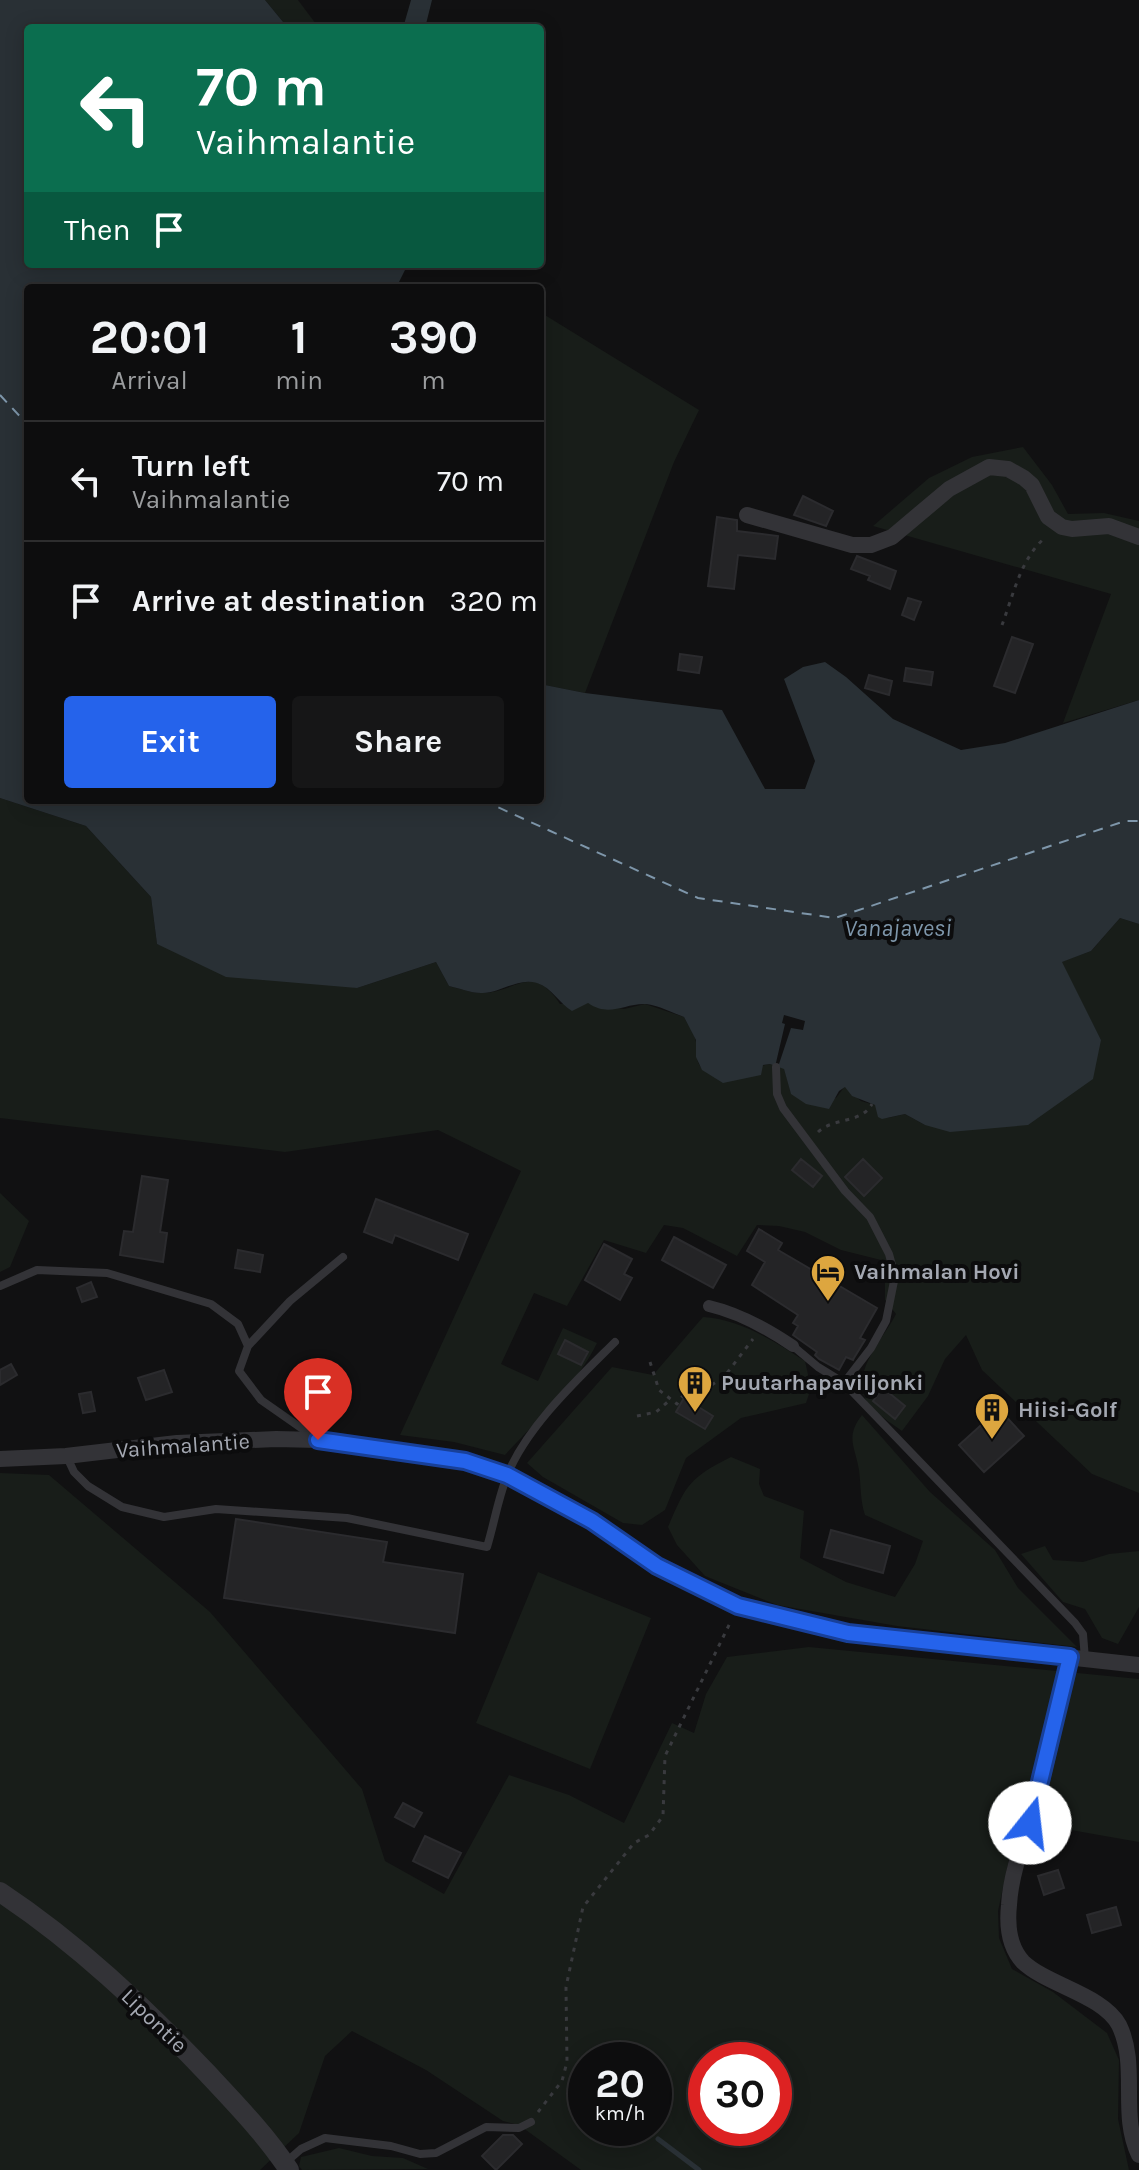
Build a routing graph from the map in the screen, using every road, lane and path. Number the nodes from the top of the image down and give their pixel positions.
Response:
1 (747, 515) dead end
2 (1062, 527) junction
3 (1139, 537) edge
4 (1002, 625) dead end
5 (776, 1067) dead end
6 (872, 1104) dead end
7 (807, 1141) junction
8 (343, 1257) dead end
9 (0, 1286) edge
10 (709, 1306) dead end
11 (760, 1326) junction
12 (615, 1342) dead end
13 (248, 1346) junction
14 (793, 1346) joint
15 (650, 1362) dead end
16 (844, 1383) junction
17 (670, 1400) junction
18 (637, 1416) dead end
19 (318, 1440) junction
20 (66, 1456) junction
21 (0, 1459) edge
22 (507, 1475) junction
23 (738, 1606) junction
24 (1078, 1658) junction
25 (1139, 1665) edge
26 (0, 1892) edge
27 (531, 2122) joint
28 (1139, 2155) edge
29 (287, 2167) edge

1 - 2 street
2 - 3 street
2 - 4 path
5 - 7 lane
6 - 7 path
7 - 16 lane
8 - 13 lane
9 - 13 lane
10 - 11 street
11 - 14 street
11 - 17 path
12 - 22 lane
13 - 19 lane
14 - 16 lane
15 - 17 path
16 - 24 lane
17 - 18 path
19 - 20 street, Vaihmalantie
19 - 22 street, Vaihmalantie
20 - 21 street, Vaihmalantie
20 - 22 lane
22 - 23 street, Vaihmalantie
23 - 24 street, Vaihmalantie
23 - 27 path
24 - 25 street, Vaihmalantie
24 - 28 street
26 - 29 street, Lipontie
27 - 29 lane

